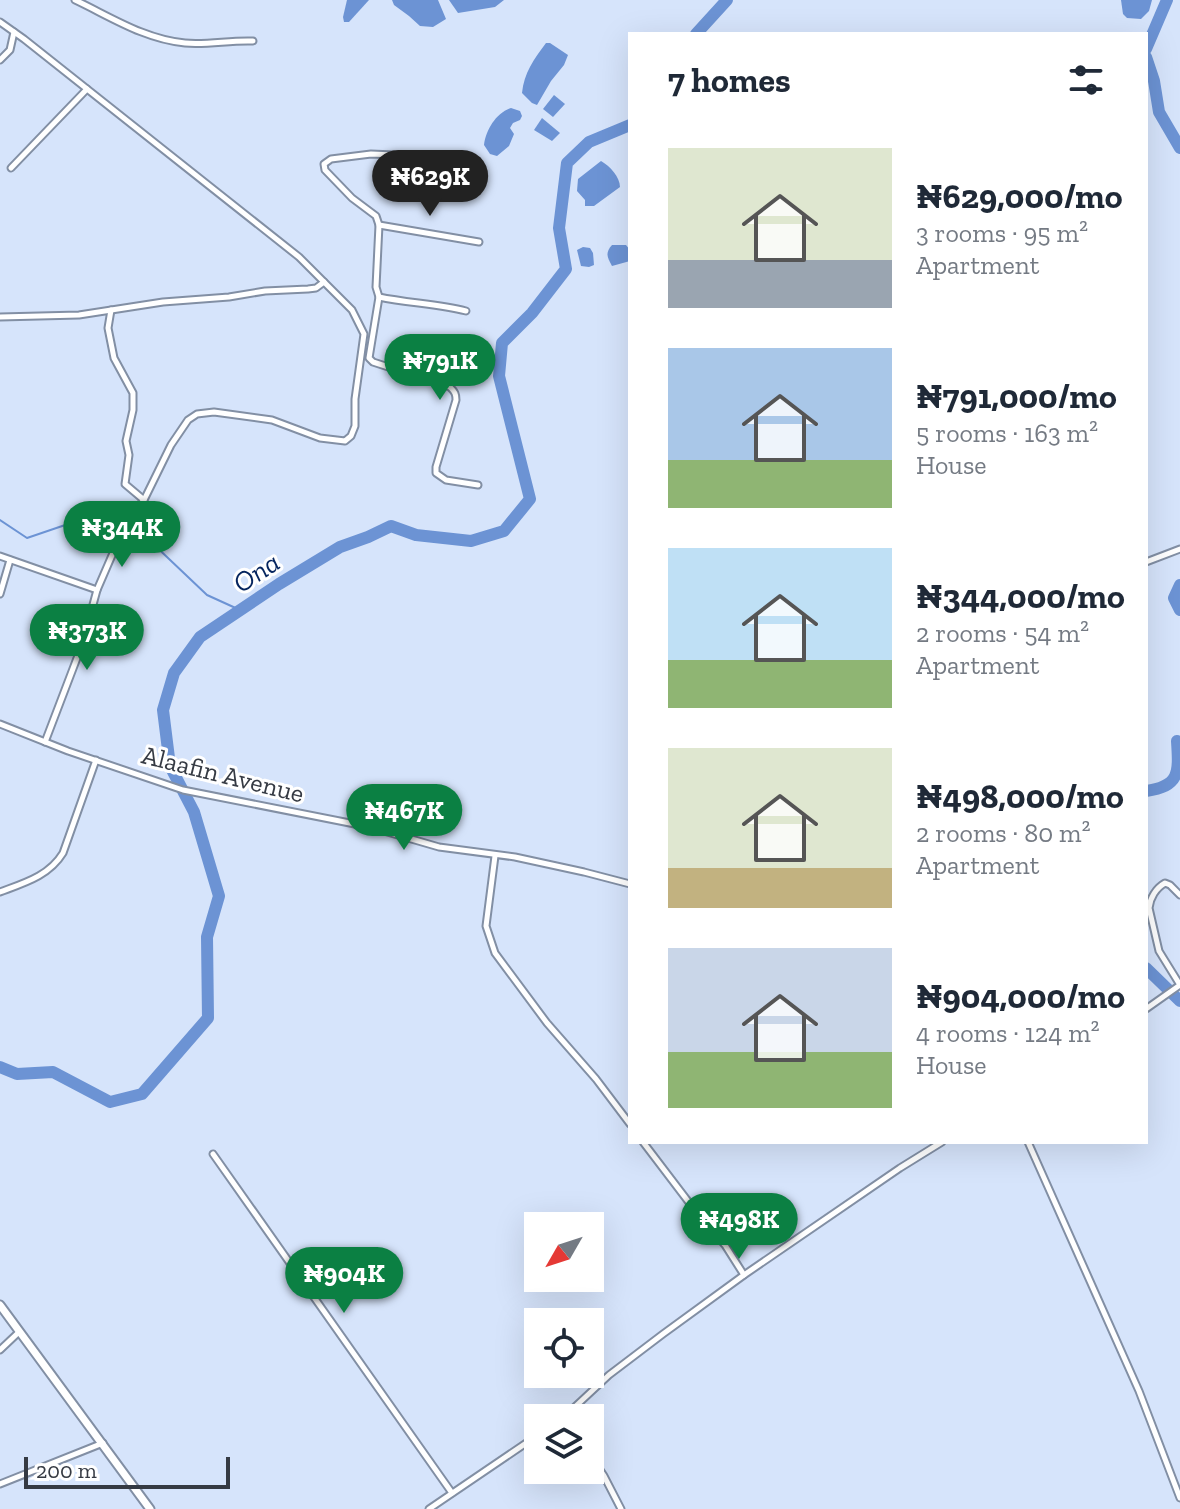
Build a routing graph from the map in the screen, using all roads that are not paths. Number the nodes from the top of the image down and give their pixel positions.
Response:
1 (75, 0) edge
2 (0, 22) edge
3 (14, 32) junction
4 (253, 41) dead end
5 (0, 60) edge
6 (87, 89) junction
7 (11, 168) dead end
8 (456, 196) dead end
9 (379, 225) junction
10 (479, 242) dead end
11 (324, 282) junction
12 (379, 297) junction
13 (111, 310) junction
14 (466, 311) dead end
15 (0, 317) edge
16 (375, 326) junction
17 (361, 328) junction
18 (478, 485) dead end
19 (144, 500) junction
20 (1180, 549) edge
21 (0, 556) edge
22 (10, 560) junction
23 (1148, 561) edge
24 (97, 590) junction
25 (0, 594) edge
26 (0, 724) edge
27 (45, 742) junction
28 (96, 760) junction
29 (495, 856) junction
30 (628, 884) edge
31 (0, 892) edge
32 (1180, 895) edge
33 (1178, 986) edge
34 (1148, 1008) edge
35 (628, 1121) edge
36 (645, 1144) edge
37 (939, 1144) edge
38 (1029, 1144) edge
39 (213, 1154) dead end
40 (744, 1275) junction
41 (0, 1305) edge
42 (19, 1332) junction
43 (0, 1350) edge
44 (579, 1404) edge
45 (103, 1443) junction
46 (524, 1444) edge
47 (604, 1476) edge
48 (0, 1484) edge
49 (452, 1493) junction
50 (1180, 1498) edge
51 (150, 1509) edge
52 (429, 1509) edge
53 (621, 1509) edge

1 - 4 street
2 - 3 street
3 - 5 street
3 - 6 street
6 - 7 street
6 - 11 street
8 - 9 street
9 - 10 street
9 - 12 street
11 - 13 street
11 - 17 street
12 - 14 street
12 - 16 street
13 - 15 street
13 - 19 street
16 - 17 street
16 - 18 street
17 - 19 street
19 - 24 street
20 - 23 street
21 - 22 street
22 - 24 street
22 - 25 street
24 - 27 street
26 - 27 street, Alaafin Avenue
27 - 28 street, Alaafin Avenue
28 - 29 street, Alaafin Avenue
28 - 31 street
29 - 30 street, Alaafin Avenue
29 - 35 street
32 - 33 street
33 - 34 street
36 - 40 street
37 - 40 street
38 - 50 street
39 - 49 street
40 - 44 street
41 - 42 street
42 - 43 street
42 - 45 street
45 - 48 street
45 - 51 street
46 - 49 street
47 - 53 street
49 - 52 street

